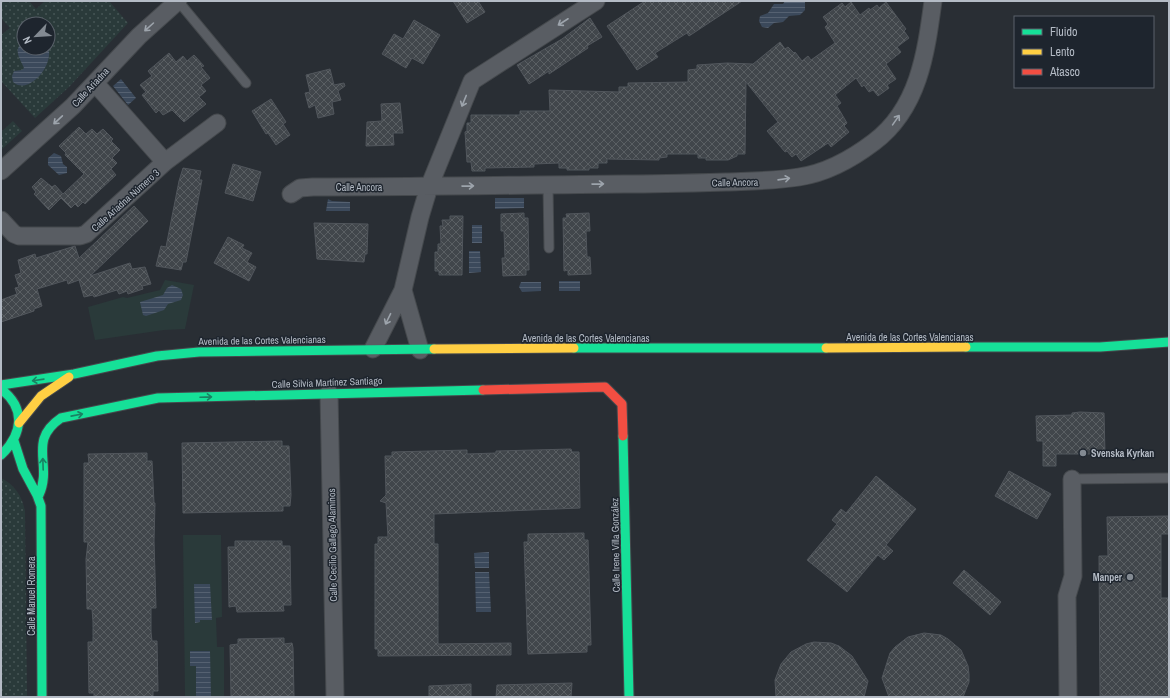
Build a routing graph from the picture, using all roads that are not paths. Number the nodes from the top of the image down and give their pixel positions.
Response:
1 (178, 1) edge
2 (596, 1) edge
3 (933, 1) edge
4 (95, 83) junction
5 (246, 84) dead end
6 (217, 123) dead end
7 (165, 162) junction
8 (1, 171) edge
9 (548, 185) junction
10 (429, 187) junction
11 (291, 194) dead end
12 (1, 220) edge
13 (549, 248) dead end
14 (403, 290) junction
15 (1169, 342) edge
16 (1100, 347) junction
17 (374, 349) junction
18 (420, 350) junction
19 (1146, 353) dead end
20 (74, 374) junction
21 (1, 385) edge
22 (1, 389) edge
23 (329, 393) junction
24 (614, 396) joint
25 (19, 423) junction
26 (14, 441) junction
27 (1, 455) edge
28 (5, 464) edge
29 (1169, 478) edge
30 (28, 479) junction
31 (1072, 479) joint
32 (39, 496) junction
33 (42, 697) edge
34 (335, 697) edge
35 (629, 697) edge
36 (1068, 697) edge

1 -> 4 street, Calle Ariadna
1 - 5 lane
2 -> 10 street
9 -> 3 street, Calle Ancora
4 - 7 street
4 -> 8 street, Calle Ariadna
6 - 7 street, Calle Ariadna Número 3
7 - 12 street, Calle Ariadna Número 3
10 -> 9 street, Calle Ancora
9 - 13 lane
10 - 11 street, Calle Ancora
10 - 14 street
14 -> 17 street
14 - 18 street
15 - 16 main road, Avenida de las Cortes Valencianas
16 - 18 main road, Avenida de las Cortes Valencianas
16 - 19 main road, Avenida de las Cortes Valencianas
17 - 18 main road, Avenida de las Cortes Valencianas
17 - 20 main road, Avenida de las Cortes Valencianas
20 -> 21 main road, Avenida de las Cortes Valencianas
20 - 25 main road, Avenida de las Cortes Valencianas
22 - 25 main road
23 - 24 main road, Calle Silvia Martínez Santiago
32 -> 23 main road, Calle Silvia Martínez Santiago
23 - 34 street, Calle Cecilio Gallego Alaminos
24 - 35 main road, Calle Irene Villa González
25 - 26 main road
26 - 27 main road
26 - 30 main road
28 - 30 main road
29 - 31 lane
30 - 32 main road
31 - 36 street
32 - 33 main road, Calle Manuel Romera

